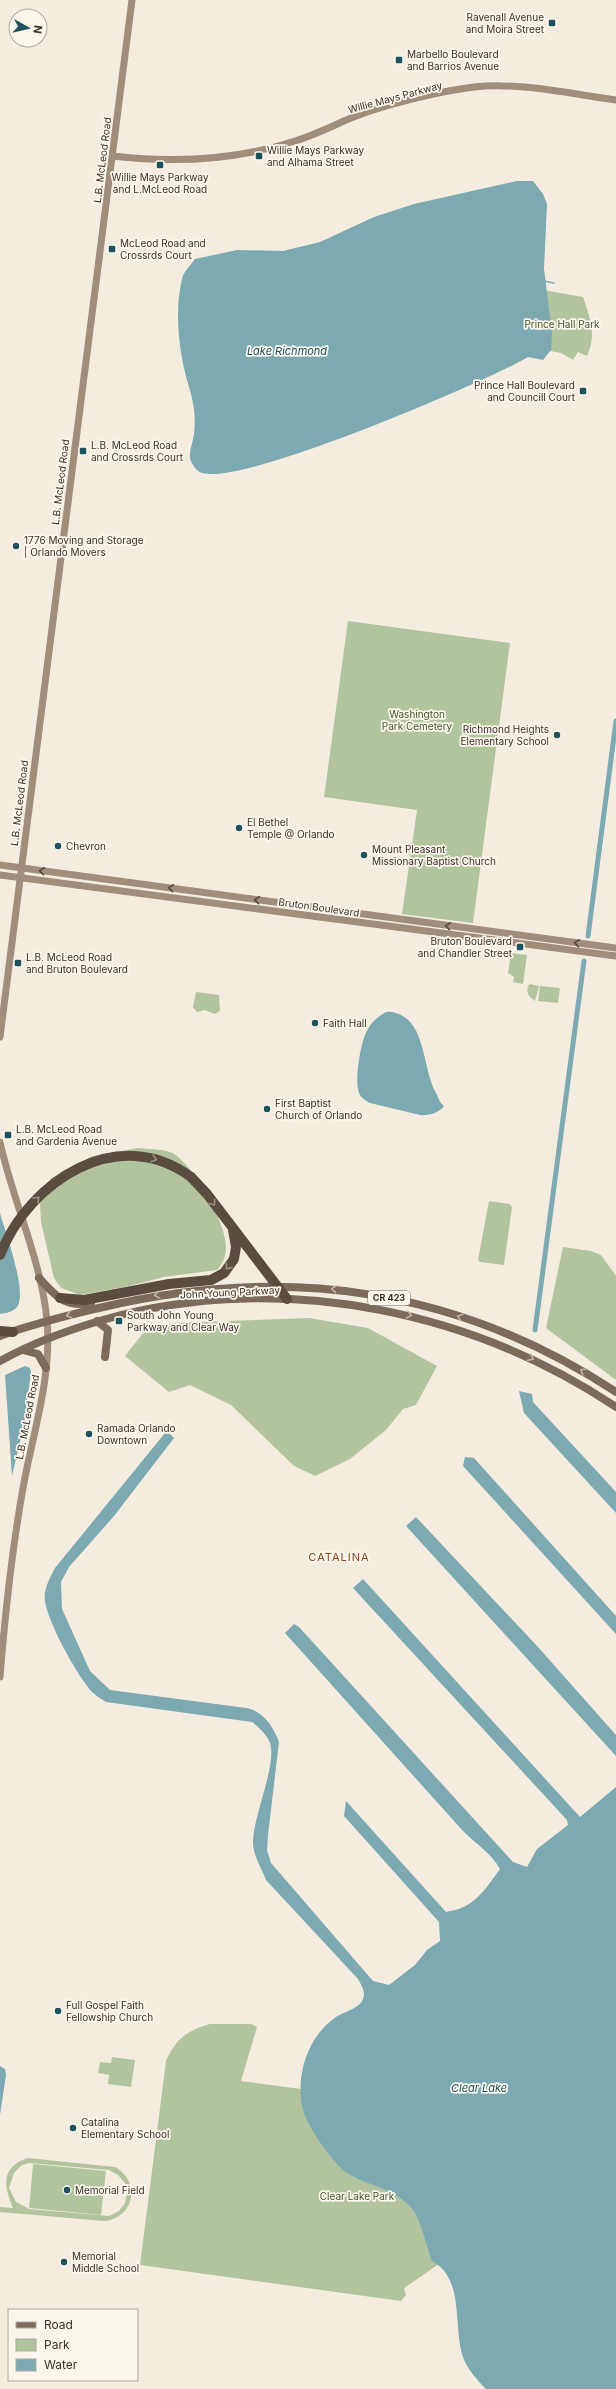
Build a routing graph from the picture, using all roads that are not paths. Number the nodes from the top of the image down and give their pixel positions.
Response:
1 (132, 0) edge
2 (616, 100) edge
3 (112, 156) junction
4 (0, 865) edge
5 (21, 868) junction
6 (0, 875) edge
7 (20, 877) junction
8 (209, 894) junction
9 (208, 902) junction
10 (382, 917) junction
11 (381, 925) junction
12 (480, 930) junction
13 (479, 938) junction
14 (616, 948) edge
15 (616, 956) edge
16 (0, 1037) edge
17 (0, 1142) edge
18 (233, 1230) junction
19 (0, 1255) edge
20 (39, 1278) junction
21 (277, 1286) junction
22 (60, 1298) junction
23 (287, 1299) junction
24 (119, 1303) junction
25 (47, 1321) junction
26 (97, 1321) junction
27 (0, 1331) edge
28 (13, 1332) junction
29 (0, 1336) edge
30 (47, 1338) junction
31 (22, 1350) junction
32 (105, 1357) dead end
33 (0, 1361) edge
34 (46, 1368) junction
35 (616, 1392) edge
36 (616, 1407) edge
37 (0, 1677) edge

1 - 3 street, L.B. McLeod Road
2 - 3 street, Willie Mays Parkway
3 - 5 street, L.B. McLeod Road
4 - 5 street, Bruton Boulevard
5 - 7 street, L.B. McLeod Road
8 -> 5 street, Bruton Boulevard
6 - 7 street, Bruton Boulevard
7 - 9 street, Bruton Boulevard
7 - 16 street, L.B. McLeod Road
8 - 9 street
10 -> 8 street, Bruton Boulevard
9 - 11 street, Bruton Boulevard
10 - 11 street
12 -> 10 street, Bruton Boulevard
11 - 13 street, Bruton Boulevard
12 - 13 street
14 -> 12 street, Bruton Boulevard
13 - 15 street, Bruton Boulevard
17 - 20 street, L.B. McLeod Road
19 -> 18 highway, bridge
18 - 21 highway
18 -> 22 highway
20 - 22 main road
20 - 25 street, L.B. McLeod Road
21 - 23 highway
21 -> 24 main road, John Young Parkway / CR 423
35 -> 21 main road, John Young Parkway / CR 423
22 - 24 main road
23 - 26 main road, John Young Parkway / CR 423
23 -> 36 main road, John Young Parkway / CR 423
24 -> 25 main road, John Young Parkway / CR 423
25 - 28 main road, John Young Parkway / CR 423
25 - 30 street, L.B. McLeod Road
26 - 30 main road, John Young Parkway / CR 423
26 - 32 main road
27 - 28 highway
28 - 29 main road, John Young Parkway / CR 423
30 - 31 main road, John Young Parkway / CR 423
30 - 34 street, L.B. McLeod Road
31 - 33 main road, John Young Parkway / CR 423
31 - 34 main road
34 - 37 street, L.B. McLeod Road

